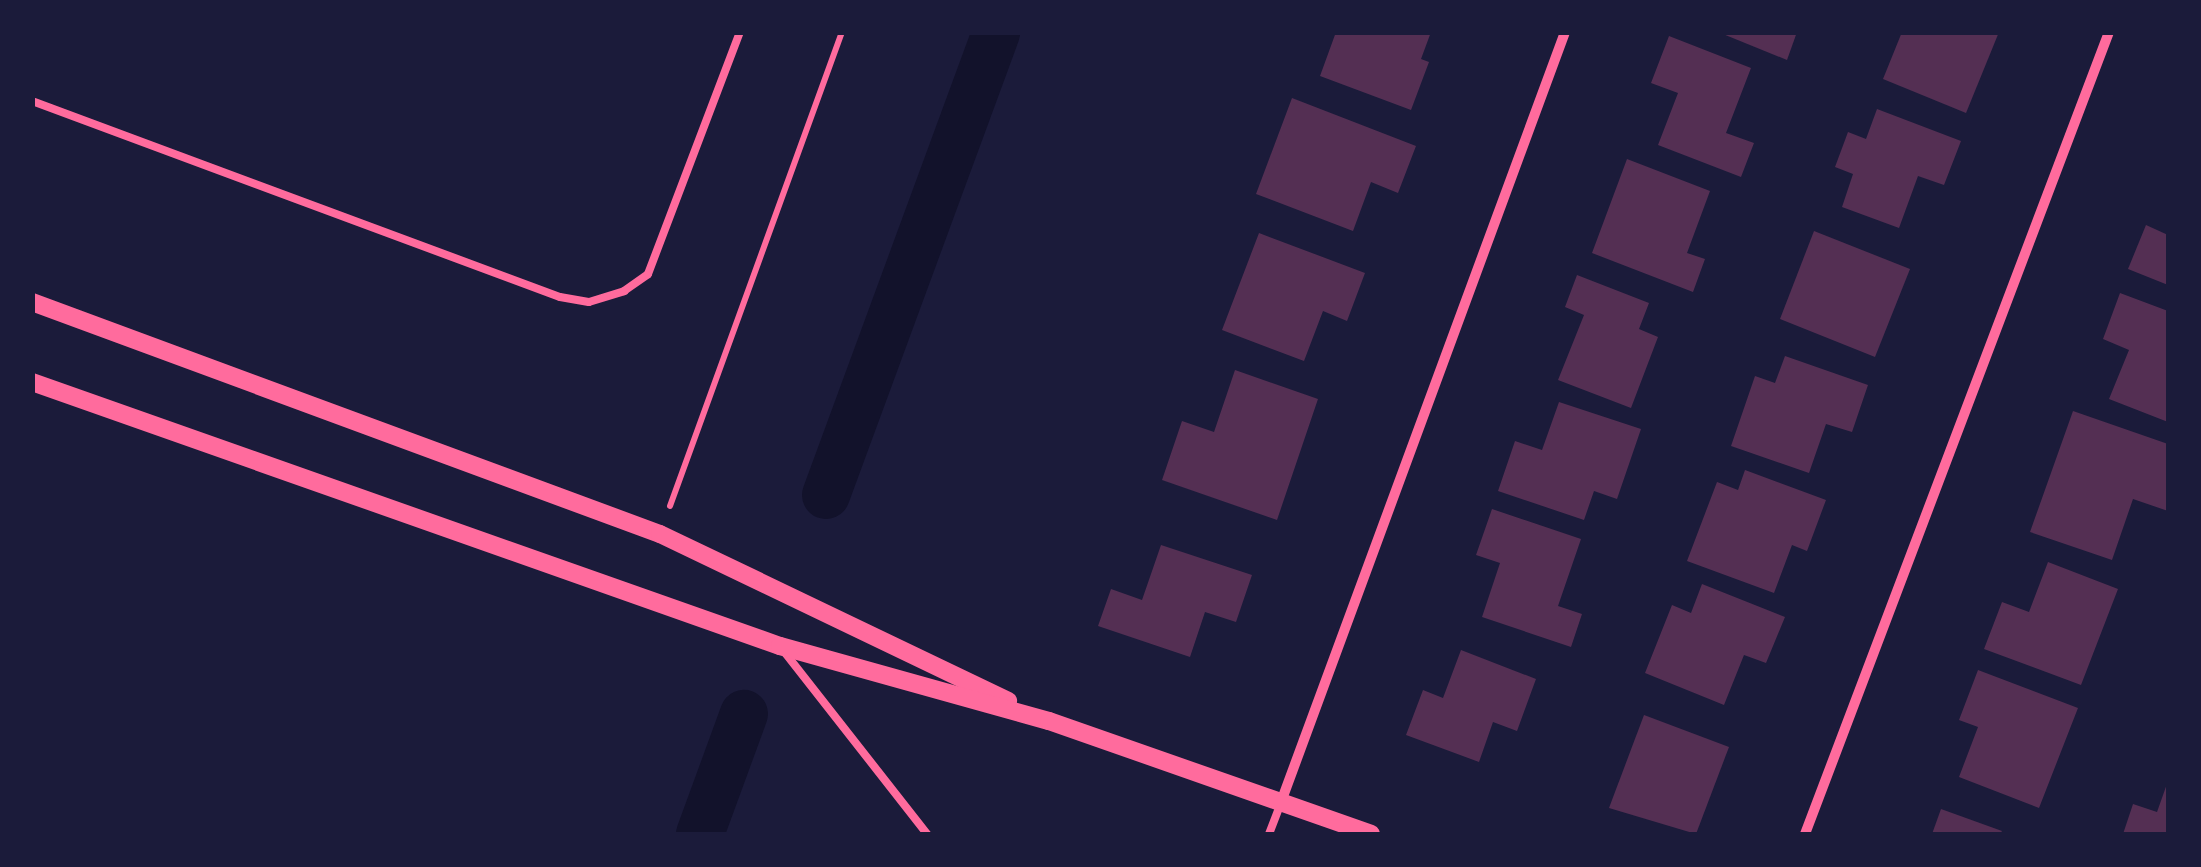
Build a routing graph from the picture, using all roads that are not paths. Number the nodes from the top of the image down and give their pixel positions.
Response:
1 (740, 32) edge
2 (1564, 32) edge
3 (2109, 32) edge
4 (32, 101) edge
5 (32, 302) edge
6 (32, 382) edge
7 (780, 646) junction
8 (1049, 721) junction
9 (1280, 802) junction
10 (927, 834) edge
11 (1269, 834) edge
12 (1371, 834) edge
13 (1805, 834) edge

1 - 4 lane
2 - 9 street
3 - 13 street
5 - 8 street
6 - 7 street
7 - 8 street
7 - 10 lane
8 - 9 street
9 - 11 lane
9 - 12 street

